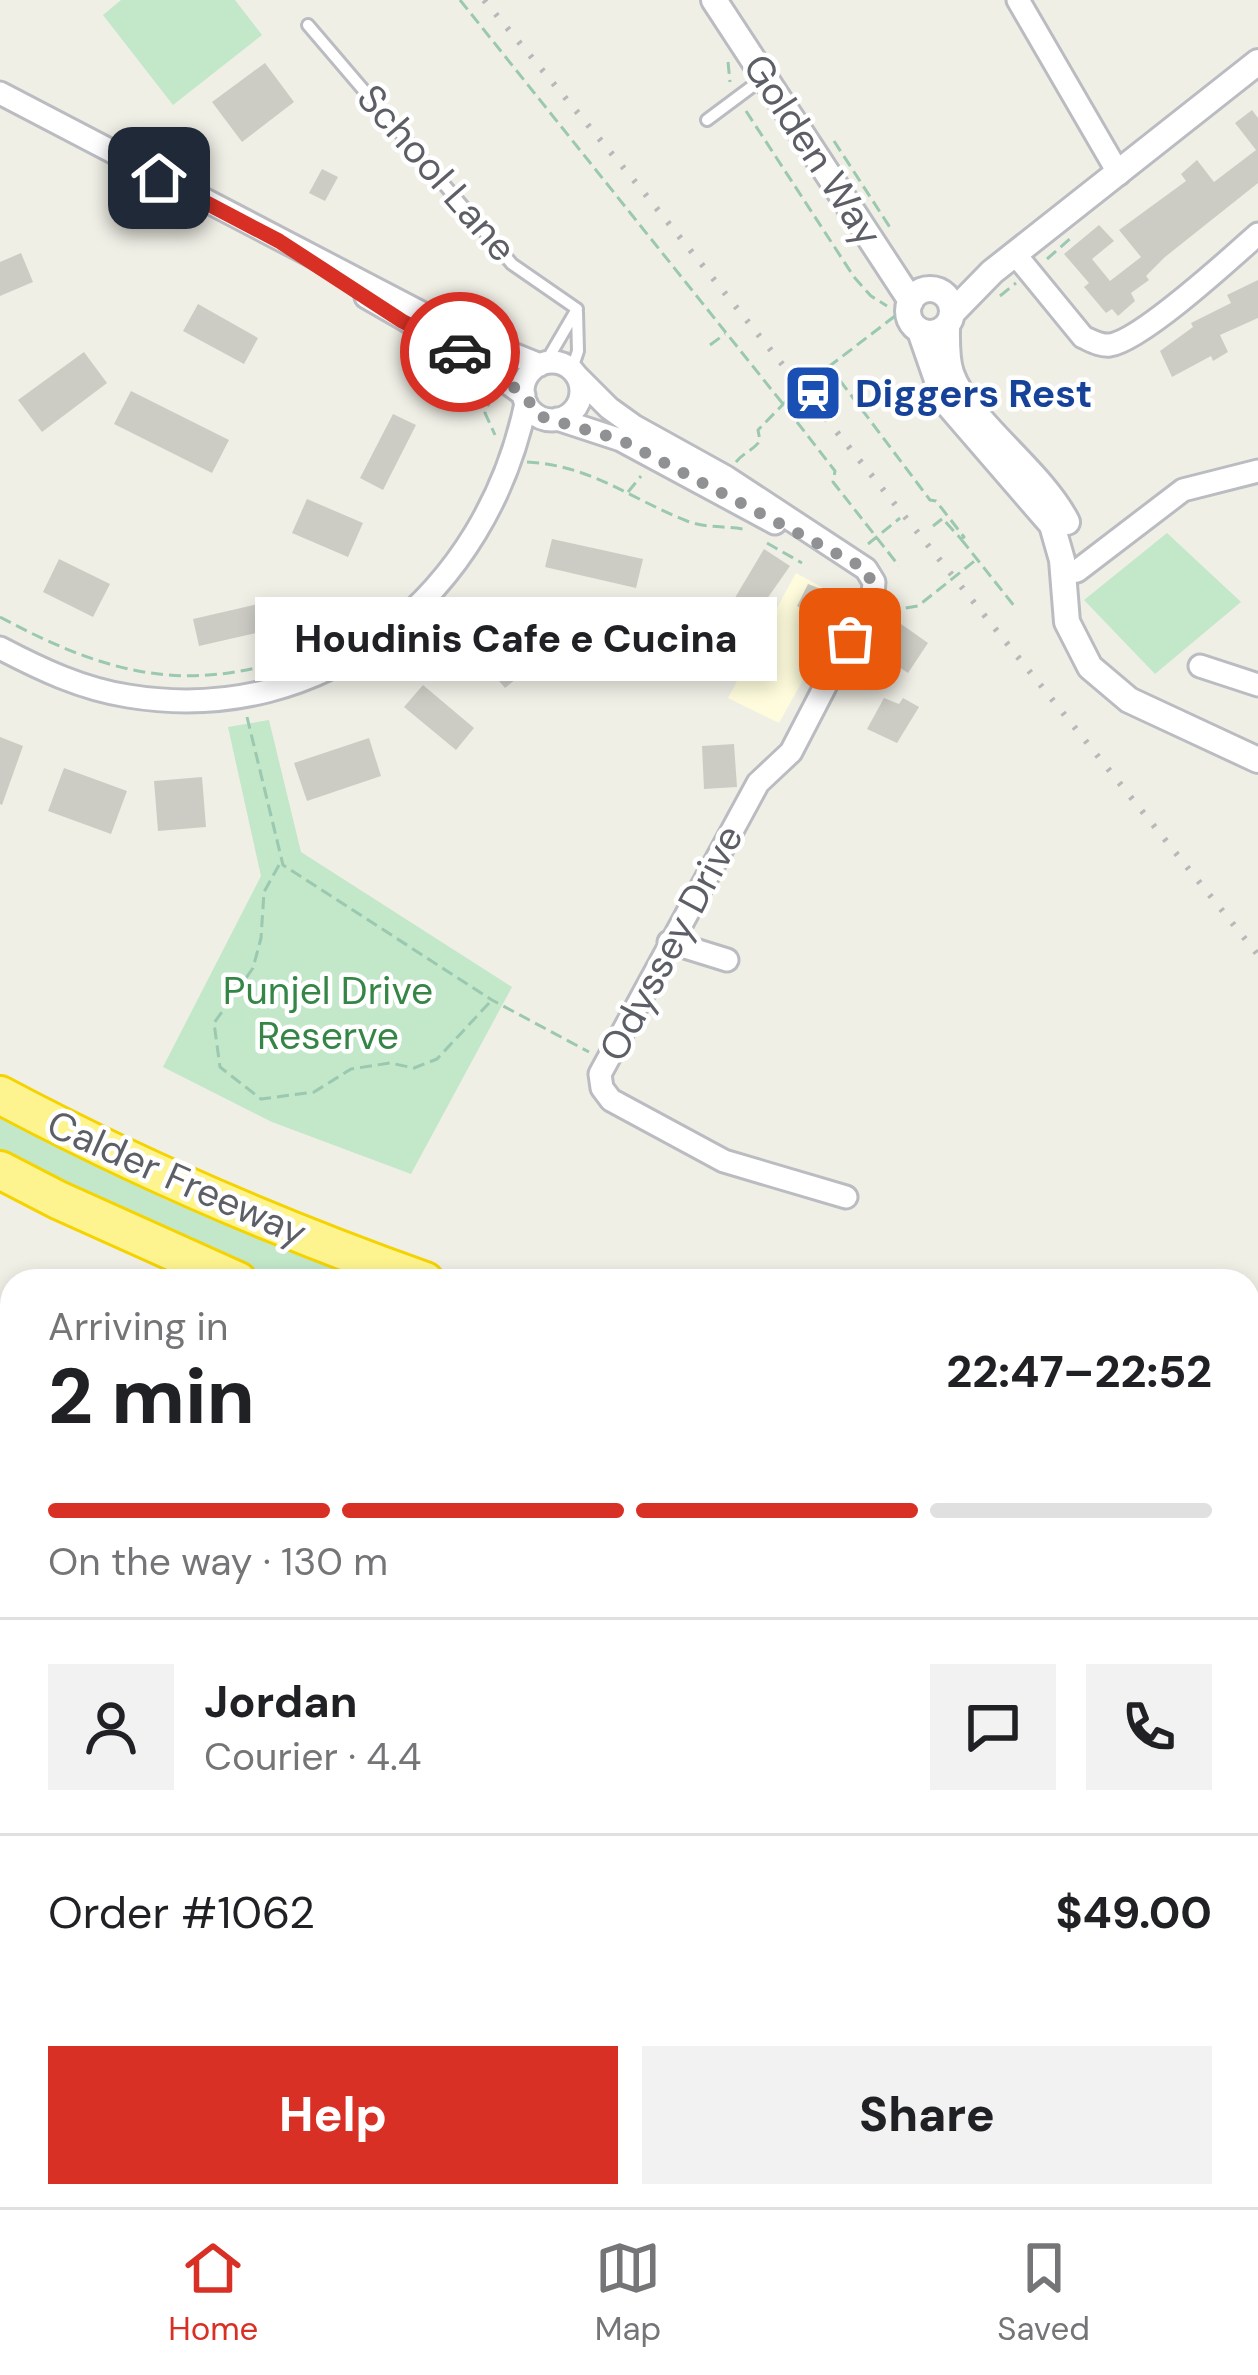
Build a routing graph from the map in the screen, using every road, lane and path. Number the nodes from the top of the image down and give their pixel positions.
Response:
1 (460, 0) edge
2 (714, 0) edge
3 (1018, 0) edge
4 (308, 25) dead end
5 (1258, 62) edge
6 (766, 75) junction
7 (0, 94) edge
8 (737, 97) junction
9 (707, 121) dead end
10 (1119, 174) junction
11 (1258, 233) edge
12 (279, 241) junction
13 (1015, 254) junction
14 (878, 290) dead end
15 (577, 309) junction
16 (903, 309) junction
17 (948, 312) junction
18 (920, 331) junction
19 (726, 333) junction
20 (710, 345) dead end
21 (543, 363) junction
22 (829, 366) junction
23 (574, 372) junction
24 (814, 378) dead end
25 (502, 379) junction
26 (797, 390) dead end
27 (525, 399) junction
28 (783, 404) junction
29 (552, 419) junction
30 (734, 464) dead end
31 (514, 465) junction
32 (646, 471) dead end
33 (1258, 471) edge
34 (627, 493) junction
35 (944, 511) junction
36 (900, 518) dead end
37 (943, 519) junction
38 (933, 526) dead end
39 (748, 532) dead end
40 (876, 537) junction
41 (962, 539) junction
42 (766, 542) dead end
43 (861, 558) junction
44 (977, 560) junction
45 (802, 562) dead end
46 (899, 566) dead end
47 (1067, 575) junction
48 (1016, 607) dead end
49 (884, 610) dead end
50 (0, 617) edge
51 (327, 645) dead end
52 (0, 648) edge
53 (1200, 666) dead end
54 (1258, 686) edge
55 (243, 697) junction
56 (1188, 724) junction
57 (1258, 760) edge
58 (281, 862) junction
59 (669, 943) junction
60 (727, 960) dead end
61 (492, 1000) junction
62 (605, 1061) junction
63 (0, 1095) edge
64 (0, 1170) edge
65 (847, 1197) dead end
66 (211, 1269) edge
67 (392, 1269) edge

1 - 19 path
2 - 6 street, Golden Way
3 - 10 street
4 - 15 lane, School Lane
5 - 10 street
6 - 8 lane
6 - 16 street, Golden Way
7 - 12 street
8 - 9 lane
8 - 14 path
10 - 13 street
11 - 13 street
12 - 21 street
12 - 25 street
13 - 17 street
15 - 21 lane
15 - 23 lane
16 - 17 street
16 - 18 street, Golden Way
16 - 22 path
17 - 18 street
17 - 47 street
18 - 47 street, Golden Way
19 - 20 path
19 - 28 path
21 - 23 street
21 - 27 street
22 - 24 path
22 - 35 path
23 - 29 street
23 - 43 street
25 - 27 street
25 - 31 path
26 - 28 path
27 - 29 street
27 - 31 street
28 - 30 path
28 - 40 path
29 - 31 street
29 - 43 street
31 - 34 path
31 - 55 street
32 - 34 path
33 - 47 street
34 - 39 path
35 - 37 path
35 - 41 path
36 - 40 path
37 - 38 path
37 - 41 path
40 - 43 path
40 - 46 path
41 - 44 path
42 - 45 path
43 - 59 street, Odyssey Drive
44 - 48 path
44 - 49 path
47 - 56 street
47 - 56 street
50 - 51 path
52 - 55 street
53 - 54 street
55 - 58 path
56 - 57 street
58 - 61 path
58 - 61 path
59 - 60 street
59 - 62 street, Odyssey Drive
61 - 62 path
62 - 65 street, Odyssey Drive
63 - 67 highway, Calder Freeway
64 - 66 highway, Calder Freeway

